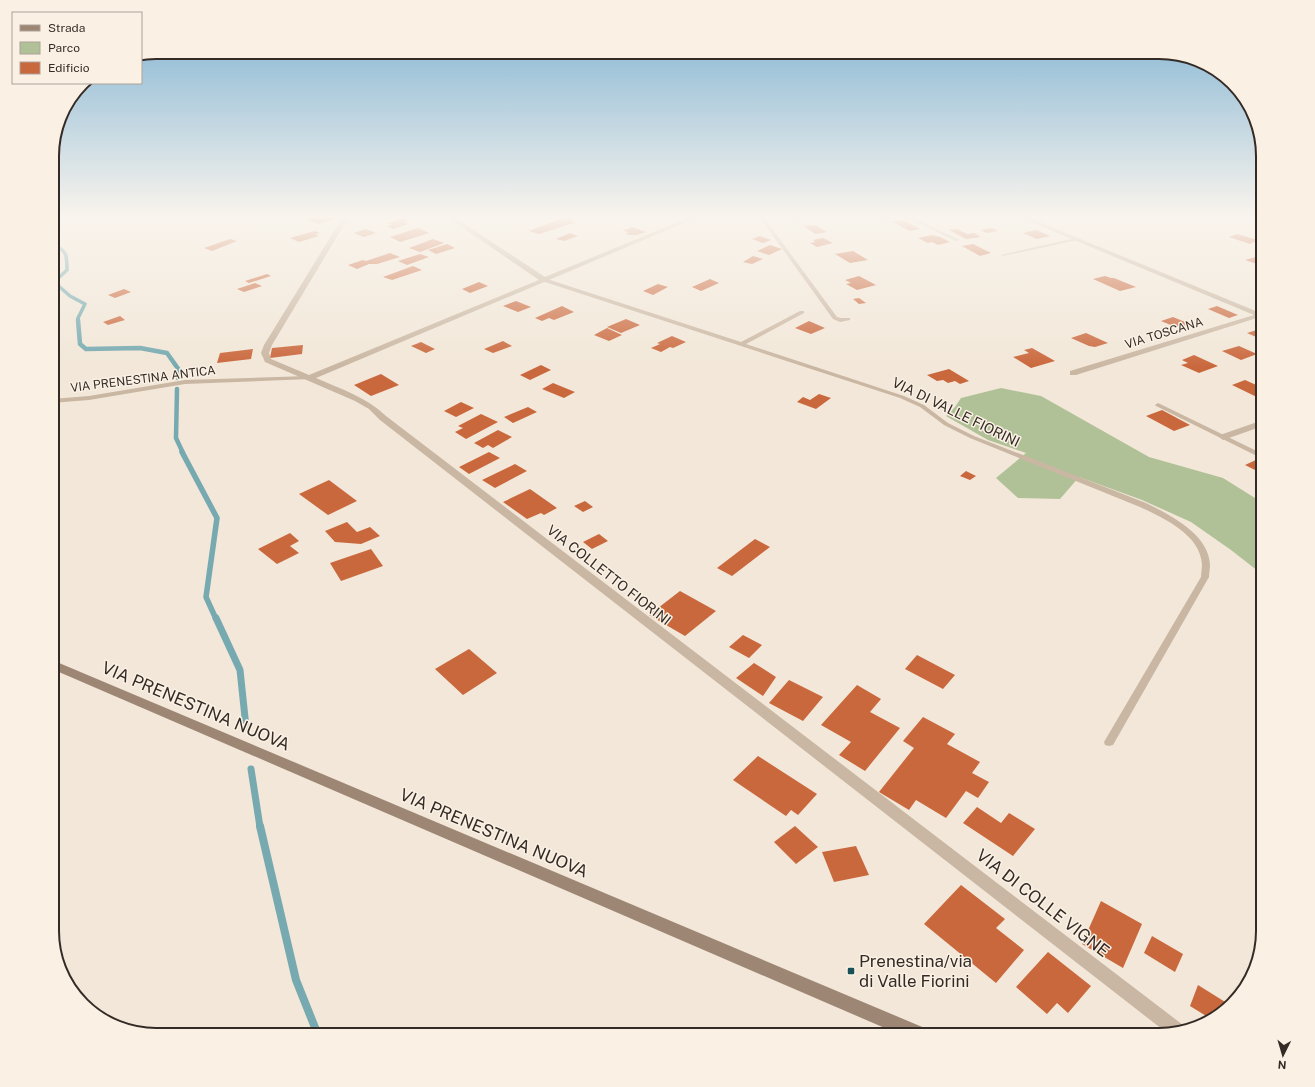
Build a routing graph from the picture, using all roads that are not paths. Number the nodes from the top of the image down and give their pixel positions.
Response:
1 (317, 266) edge
2 (522, 266) edge
3 (578, 266) edge
4 (797, 266) edge
5 (1141, 266) edge
6 (544, 280) junction
7 (802, 312) dead end
8 (1256, 313) edge
9 (1256, 317) edge
10 (848, 319) dead end
11 (742, 344) junction
12 (1073, 373) dead end
13 (310, 378) junction
14 (59, 400) edge
15 (1158, 405) dead end
16 (1256, 425) edge
17 (1223, 437) junction
18 (1256, 454) edge
19 (59, 667) edge
20 (1109, 742) dead end
21 (885, 805) joint
22 (1172, 1027) edge
23 (906, 1028) edge

1 - 13 street, VIA COLLETTO FIORINI
2 - 6 street
3 - 6 street
4 - 10 lane
5 - 8 street
6 - 11 lane, VIA DI VALLE FIORINI
6 - 13 street
7 - 11 lane
9 - 12 street, VIA TOSCANA
11 - 20 lane, VIA DI VALLE FIORINI
13 - 14 lane, VIA PRENESTINA ANTICA
13 - 21 street, VIA COLLETTO FIORINI
15 - 17 lane
16 - 17 street
17 - 18 lane
19 - 23 main road, VIA PRENESTINA NUOVA
21 - 22 street, VIA DI COLLE VIGNE

